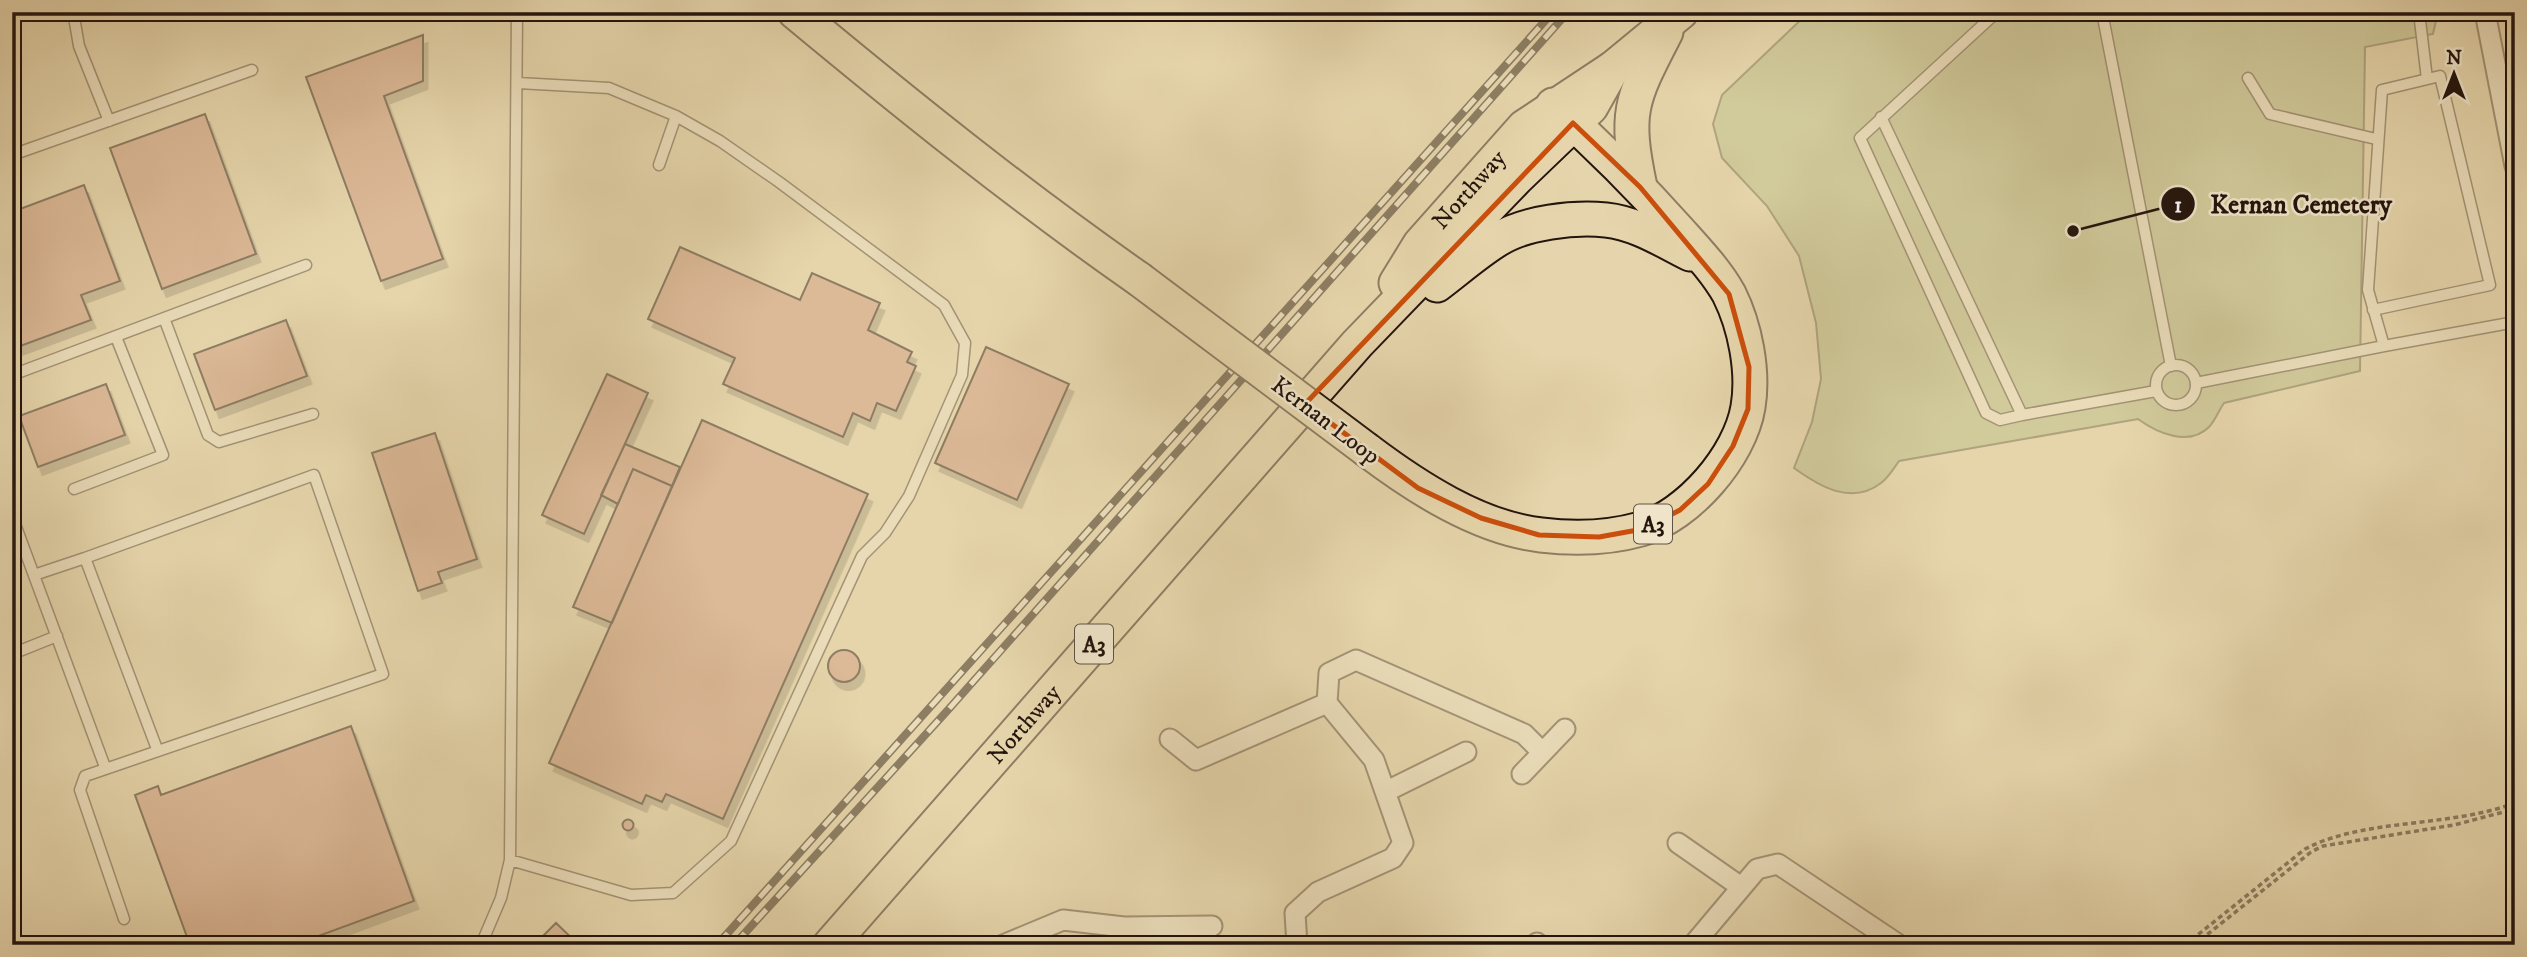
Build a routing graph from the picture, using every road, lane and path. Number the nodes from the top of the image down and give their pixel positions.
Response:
1 (60, 12) edge
2 (85, 12) edge
3 (517, 12) edge
4 (795, 12) edge
5 (1997, 12) edge
6 (2102, 12) edge
7 (2485, 12) edge
8 (2416, 13) edge
9 (1677, 16) edge
10 (74, 17) junction
11 (252, 70) dead end
12 (2248, 78) dead end
13 (2427, 79) junction
14 (518, 83) junction
15 (1563, 114) junction
16 (677, 116) junction
17 (1881, 117) junction
18 (109, 121) junction
19 (2376, 139) junction
20 (12, 155) edge
21 (2514, 157) edge
22 (659, 165) dead end
23 (1640, 187) junction
24 (1708, 263) junction
25 (306, 265) dead end
26 (2373, 310) junction
27 (164, 318) junction
28 (2515, 322) edge
29 (116, 337) junction
30 (1357, 344) junction
31 (2384, 346) junction
32 (2171, 366) junction
33 (12, 375) edge
34 (2196, 383) junction
35 (2156, 391) junction
36 (313, 414) dead end
37 (2022, 415) junction
38 (74, 489) dead end
39 (12, 516) edge
40 (85, 558) junction
41 (34, 575) junction
42 (57, 636) junction
43 (12, 654) edge
44 (1327, 703) junction
45 (1564, 729) dead end
46 (1170, 740) dead end
47 (157, 749) junction
48 (1466, 752) dead end
49 (1542, 752) junction
50 (105, 767) junction
51 (1522, 774) dead end
52 (1387, 791) junction
53 (2515, 803) edge
54 (2515, 809) edge
55 (1678, 843) dead end
56 (510, 860) junction
57 (1741, 887) junction
58 (124, 919) dead end
59 (1212, 926) dead end
60 (1887, 942) edge
61 (481, 945) edge
62 (830, 945) edge
63 (1003, 945) edge
64 (1297, 945) edge
65 (1693, 945) edge
66 (2185, 945) edge
67 (2194, 945) edge

1 - 10 lane
2 - 10 lane
3 - 14 lane
4 - 24 highway, Kernan Loop / A3, bridge
5 - 17 lane
6 - 32 lane
7 - 21 street
8 - 13 lane
9 - 15 highway, Northway / A3
9 - 23 highway
10 - 18 lane
11 - 18 lane
12 - 19 lane
13 - 19 lane
13 - 26 lane
14 - 16 lane
14 - 56 lane
15 - 23 highway, A3
15 - 30 highway, Northway / A3
15 - 30 highway, Northway / A3
16 - 22 lane
16 - 56 lane
17 - 37 lane
17 - 37 lane
18 - 20 lane
19 - 26 lane
23 - 24 highway, A3
24 - 30 highway, A3
25 - 27 lane
26 - 31 lane
27 - 29 lane
27 - 36 lane
28 - 31 lane
29 - 33 lane
29 - 38 lane
30 - 62 highway, Northway / A3
31 - 34 lane
32 - 34 lane
32 - 35 lane
34 - 35 lane
35 - 37 lane
39 - 41 lane
40 - 41 lane
40 - 47 lane
40 - 47 lane
41 - 42 lane
42 - 43 lane
42 - 50 lane
44 - 46 street
44 - 49 street
44 - 52 street
45 - 49 street
47 - 50 lane
48 - 52 street
49 - 51 street
50 - 58 lane
52 - 64 street
53 - 66 path
54 - 67 path
55 - 57 street
56 - 61 lane
57 - 60 street
57 - 65 street
59 - 63 street

